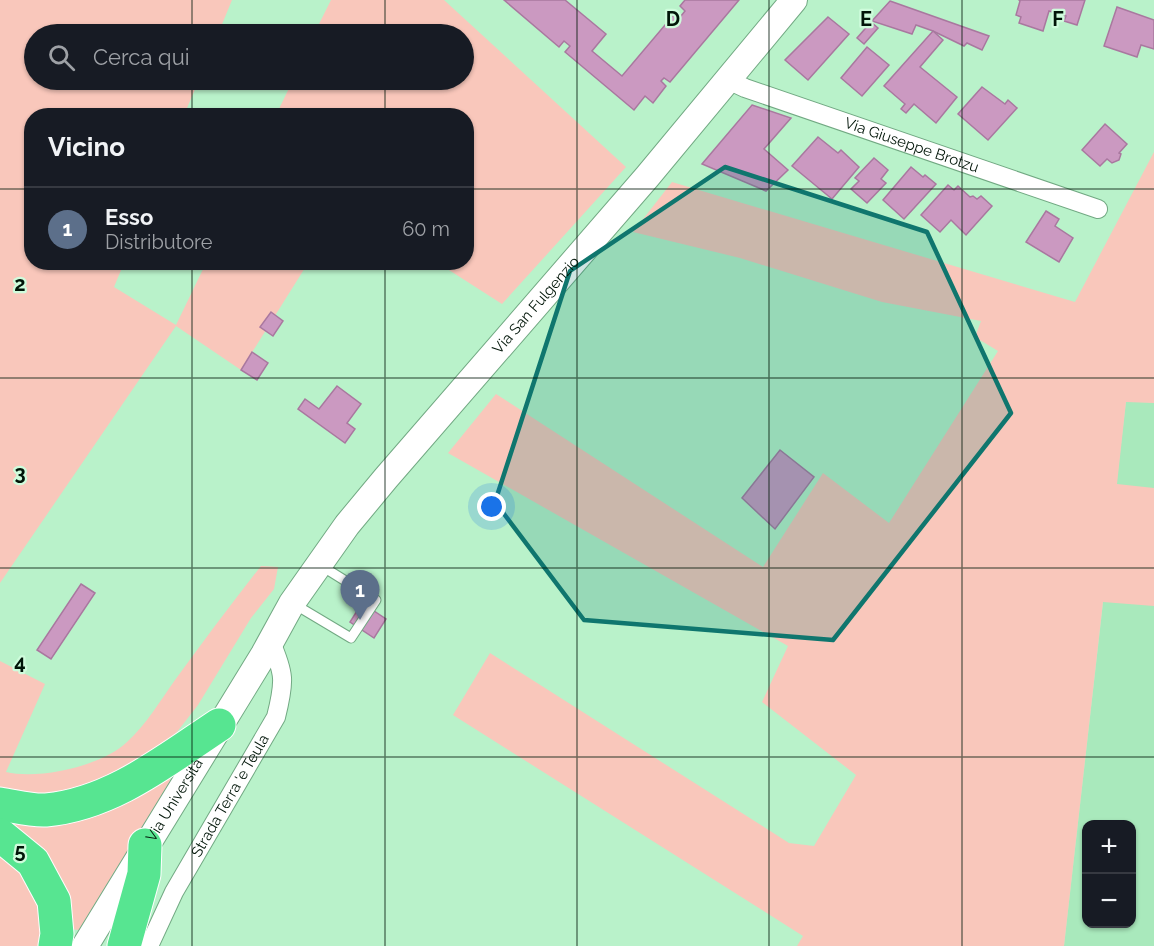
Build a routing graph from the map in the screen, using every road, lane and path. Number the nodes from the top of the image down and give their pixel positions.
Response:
1 (794, 0) edge
2 (728, 80) junction
3 (1098, 208) dead end
4 (319, 564) junction
5 (289, 609) junction
6 (267, 647) junction
7 (219, 725) junction
8 (0, 804) edge
9 (0, 835) edge
10 (145, 845) junction
11 (55, 946) edge
12 (85, 946) edge
13 (124, 946) edge
14 (149, 946) edge

1 - 2 street, Via San Fulgenzio
2 - 3 street, Via Giuseppe Brotzu
2 - 4 street, Via San Fulgenzio
4 - 5 street, Via San Fulgenzio
4 - 5 lane
5 - 6 street, Via Università
6 - 7 street, Via Università
6 - 14 street, Strada Terra 'e Teula
7 - 8 highway
7 - 10 street, Via Università
9 - 11 highway
10 - 12 street, Via Università
10 - 13 highway

